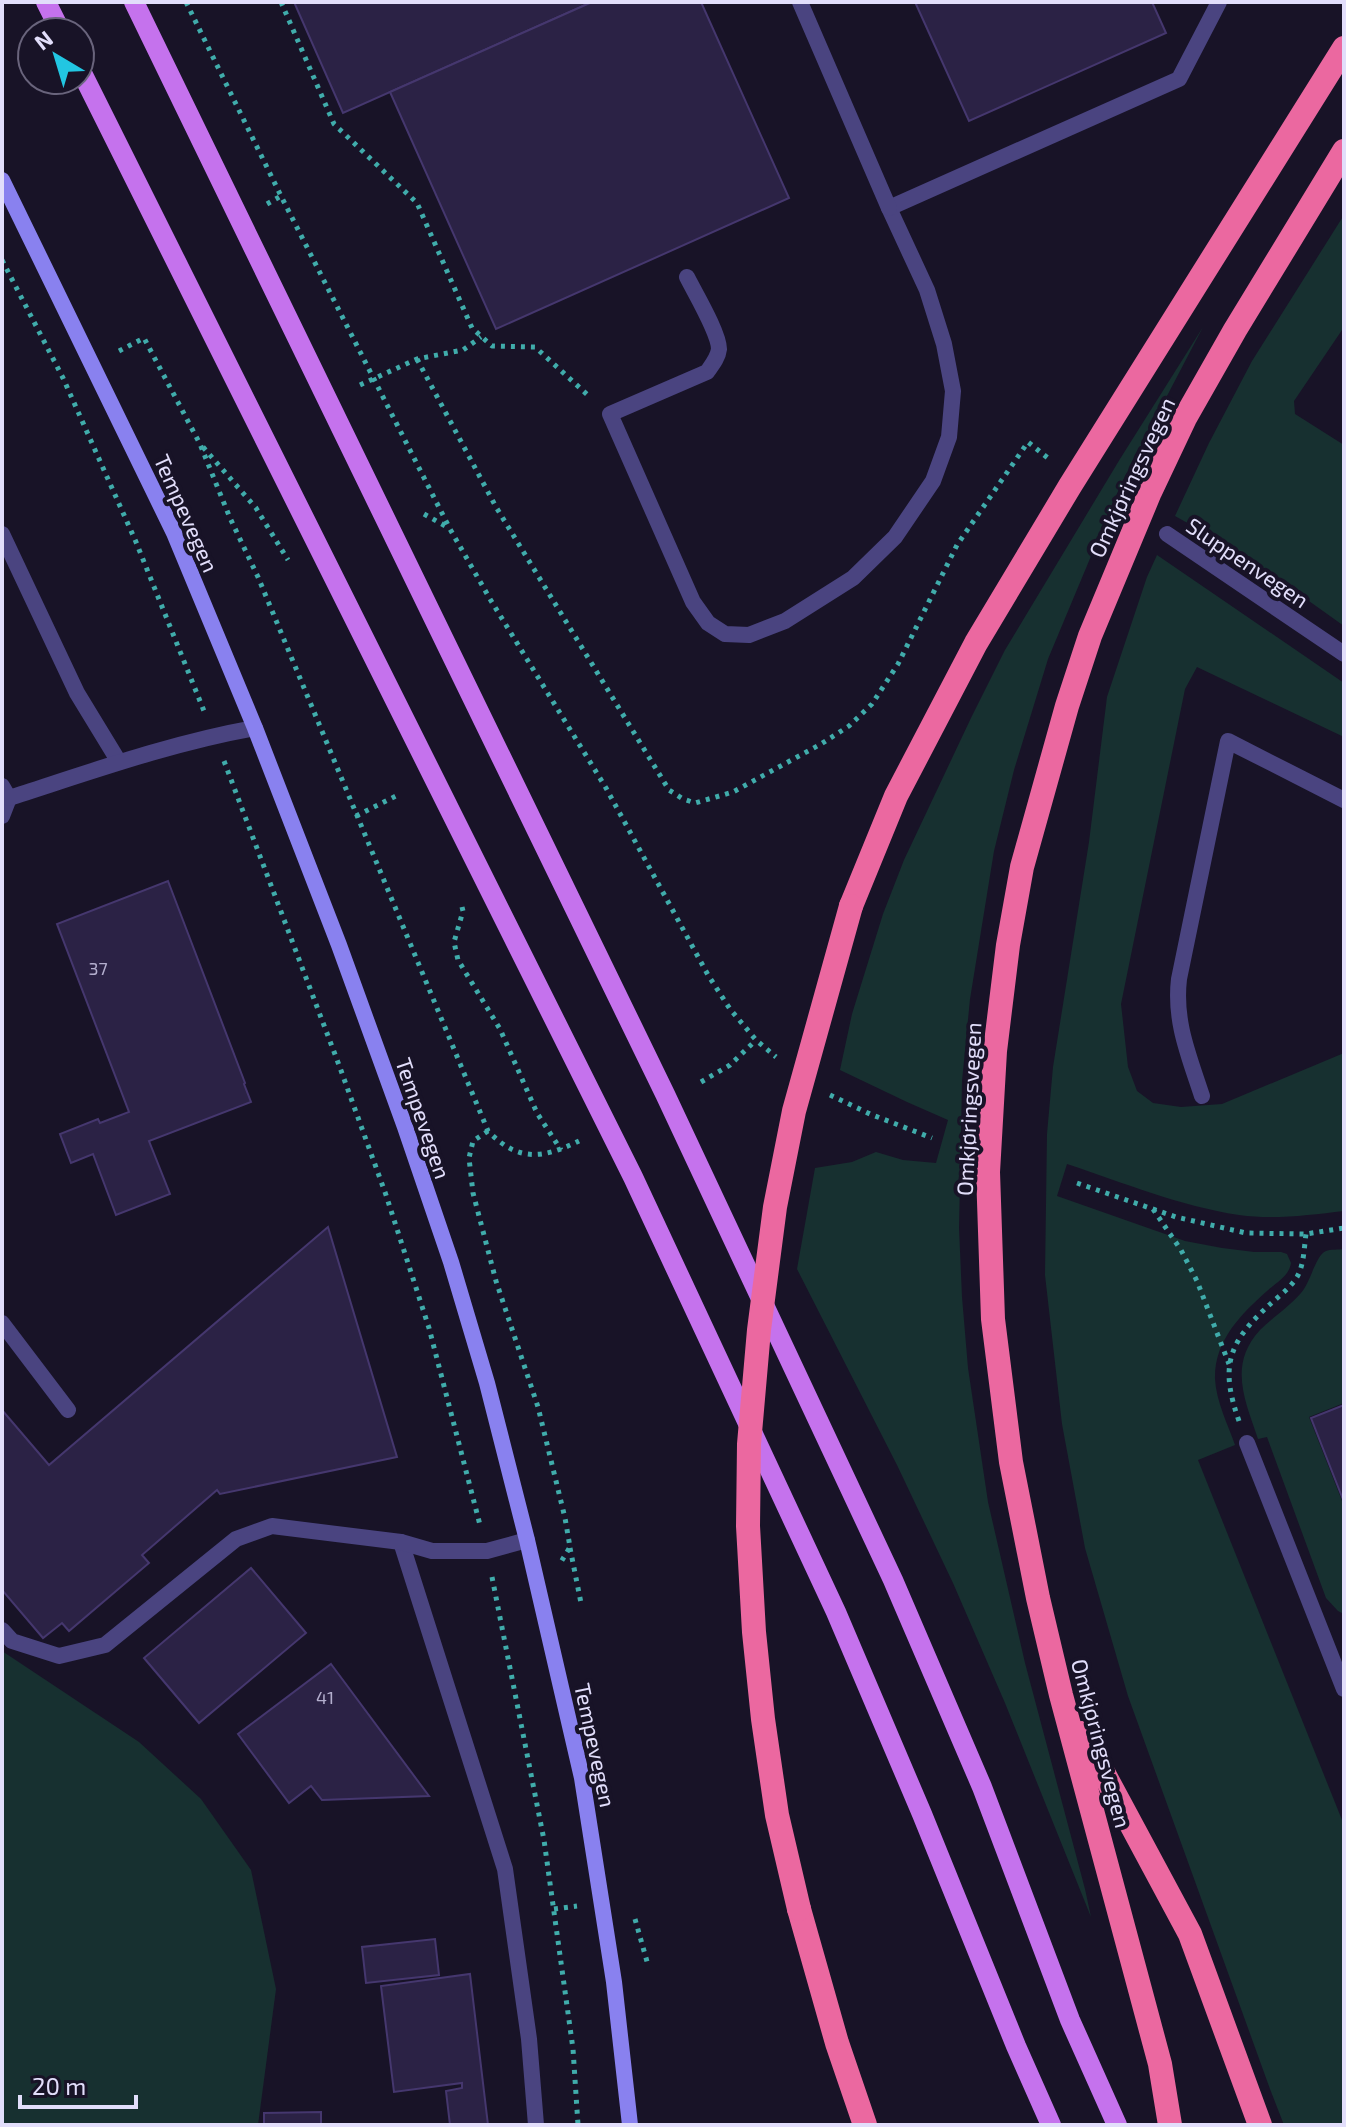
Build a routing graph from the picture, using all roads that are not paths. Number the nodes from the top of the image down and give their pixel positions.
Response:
1 (134, 2) edge
2 (800, 2) edge
3 (1219, 2) edge
4 (1344, 48) edge
5 (93, 96) edge
6 (1344, 151) edge
7 (2, 180) edge
8 (889, 208) junction
9 (687, 277) dead end
10 (2, 534) edge
11 (1167, 534) dead end
12 (1344, 654) edge
13 (255, 728) junction
14 (119, 762) junction
15 (5, 792) edge
16 (1344, 800) edge
17 (2, 816) edge
18 (1202, 1096) dead end
19 (2, 1323) edge
20 (68, 1410) dead end
21 (1247, 1443) road end
22 (527, 1540) junction
23 (401, 1542) junction
24 (2, 1630) edge
25 (1344, 1689) edge
26 (1061, 1695) junction
27 (865, 2124) edge
28 (536, 2125) edge
29 (630, 2125) edge
30 (1051, 2125) edge
31 (1117, 2125) edge
32 (1170, 2125) edge
33 (1260, 2125) edge

1 - 31 main road
2 - 8 street
3 - 8 street
4 - 27 highway, Omkjøringsvegen, bridge
5 - 30 main road
6 - 26 highway, Omkjøringsvegen
7 - 13 street, Tempevegen
8 - 9 street
10 - 14 street
11 - 12 street, Sluppenvegen
13 - 14 street
13 - 22 street, Tempevegen
14 - 15 street
15 - 17 street
16 - 18 street
19 - 20 street
21 - 25 street
22 - 23 street
22 - 29 street, Tempevegen
23 - 24 street
23 - 28 street
26 - 32 highway, Omkjøringsvegen
26 - 33 highway

